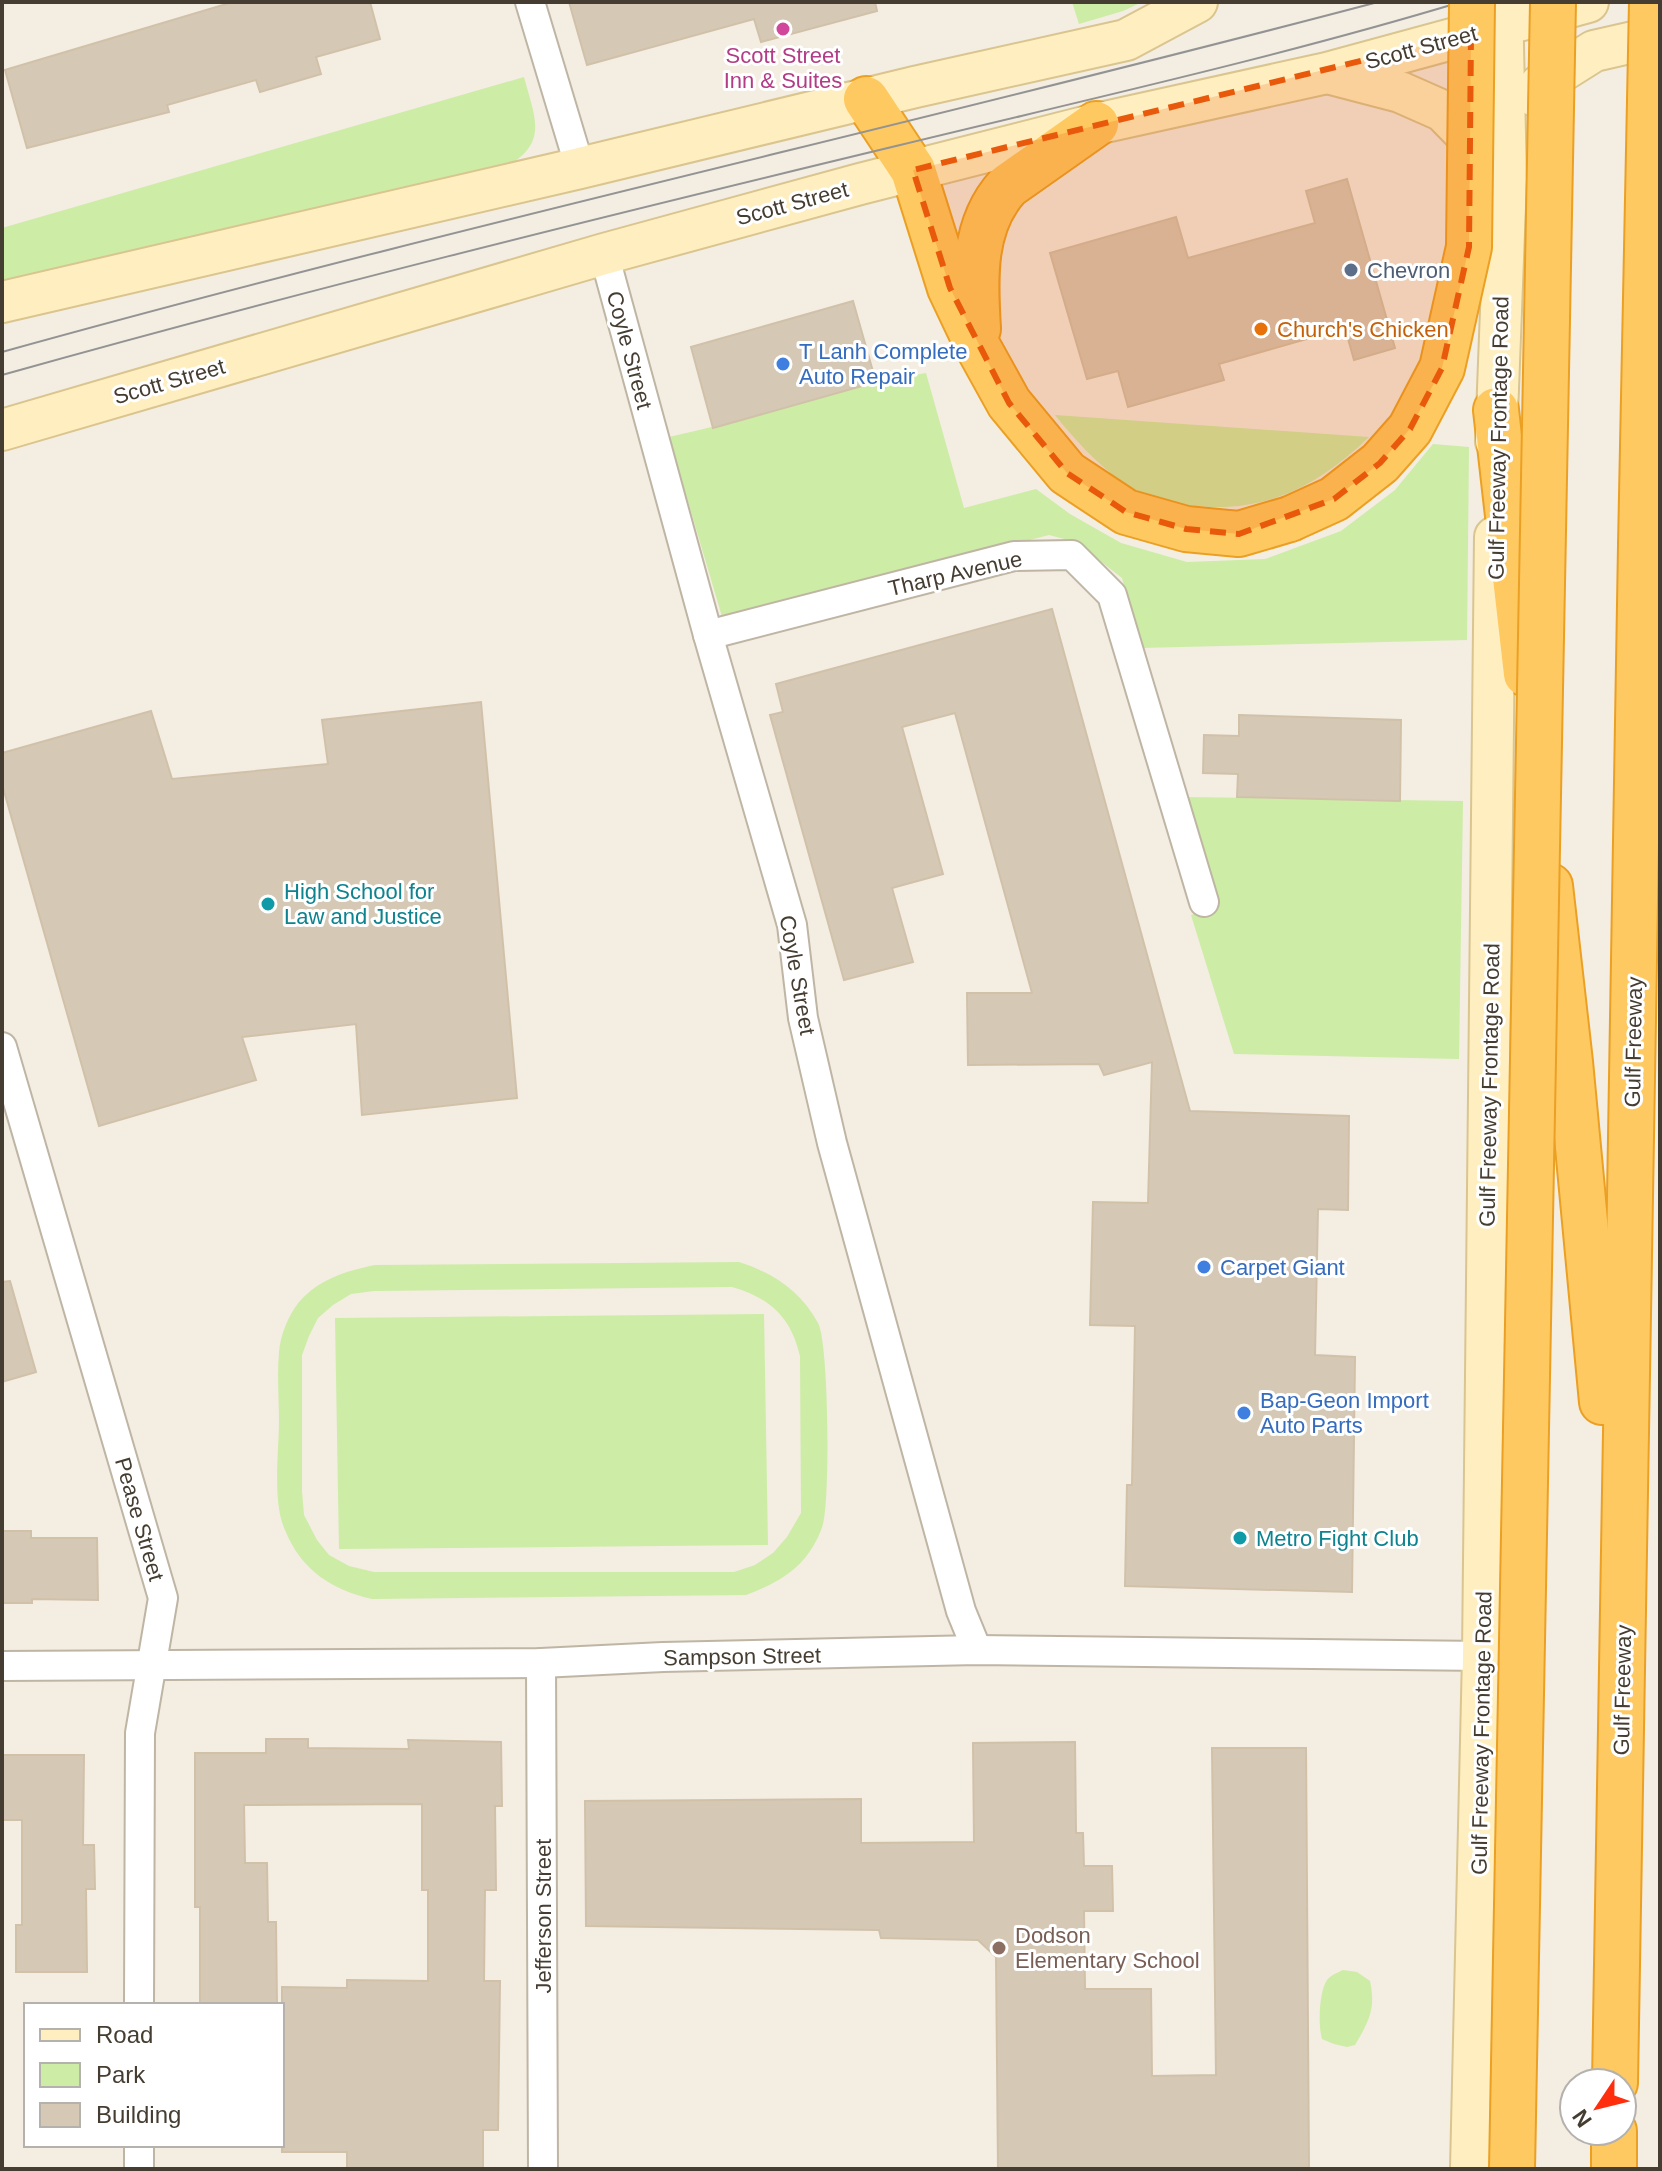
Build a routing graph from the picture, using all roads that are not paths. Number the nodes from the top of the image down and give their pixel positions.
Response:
1 (530, 2) edge
2 (1197, 2) edge
3 (1553, 2) edge
4 (1588, 2) edge
5 (1652, 2) edge
6 (1492, 10) edge
7 (1660, 36) edge
8 (1327, 73) junction
9 (866, 99) junction
10 (1096, 124) junction
11 (580, 168) junction
12 (913, 170) junction
13 (1506, 180) junction
14 (604, 254) junction
15 (2, 302) edge
16 (978, 347) junction
17 (1496, 410) junction
18 (2, 430) edge
19 (708, 635) junction
20 (1204, 902) dead end
21 (2, 1047) edge
22 (1623, 1622) junction
23 (977, 1650) junction
24 (1483, 1656) junction
25 (541, 1663) junction
26 (2, 1666) edge
27 (151, 1667) junction
28 (139, 2003) edge
29 (1615, 2067) edge
30 (139, 2147) edge
31 (1614, 2147) edge
32 (139, 2169) edge
33 (543, 2169) edge
34 (1471, 2169) edge
35 (1512, 2169) edge
36 (1614, 2169) edge

1 - 11 street
2 - 9 main road
3 - 35 highway, bridge
4 - 6 main road, Scott Street
5 - 22 highway, Gulf Freeway, bridge
6 - 8 main road, Scott Street
6 - 13 main road, Gulf Freeway Frontage Road
6 - 16 highway, bridge
7 - 13 main road
8 - 10 main road, Scott Street
8 - 13 main road
9 - 11 main road
9 - 12 highway
10 - 12 main road, Scott Street
10 - 16 highway
11 - 15 main road
12 - 14 main road, Scott Street
12 - 16 highway
13 - 17 main road, Gulf Freeway Frontage Road
14 - 18 main road, Scott Street
14 - 19 street, Coyle Street
17 - 22 highway
17 - 24 main road, Gulf Freeway Frontage Road
19 - 20 street, Tharp Avenue
19 - 23 street, Coyle Street
21 - 27 street, Pease Street
22 - 29 highway, Gulf Freeway
23 - 24 street, Sampson Street
23 - 25 street, Sampson Street
24 - 34 main road, Gulf Freeway Frontage Road
25 - 27 street, Sampson Street
25 - 33 street, Jefferson Street
26 - 27 street, Sampson Street
27 - 28 street, Pease Street
30 - 32 street
31 - 36 highway

